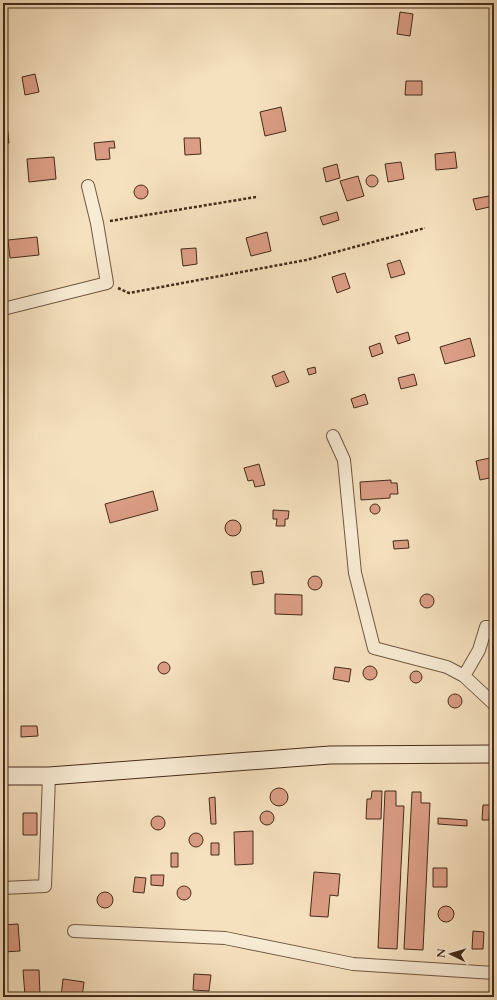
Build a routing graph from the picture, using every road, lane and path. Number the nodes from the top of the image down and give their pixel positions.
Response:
1 (88, 186) dead end
2 (256, 197) dead end
3 (97, 223) junction
4 (425, 228) dead end
5 (107, 283) junction
6 (3, 308) edge
7 (333, 436) dead end
8 (494, 627) edge
9 (464, 676) junction
10 (494, 704) edge
11 (494, 754) edge
12 (3, 776) edge
13 (49, 776) junction
14 (3, 888) edge
15 (74, 931) dead end
16 (494, 973) edge

1 - 3 street
2 - 3 path
3 - 5 street
4 - 5 path
5 - 6 street
7 - 9 street
8 - 9 street
9 - 10 street
11 - 13 main road
12 - 13 main road
13 - 14 street
15 - 16 street

